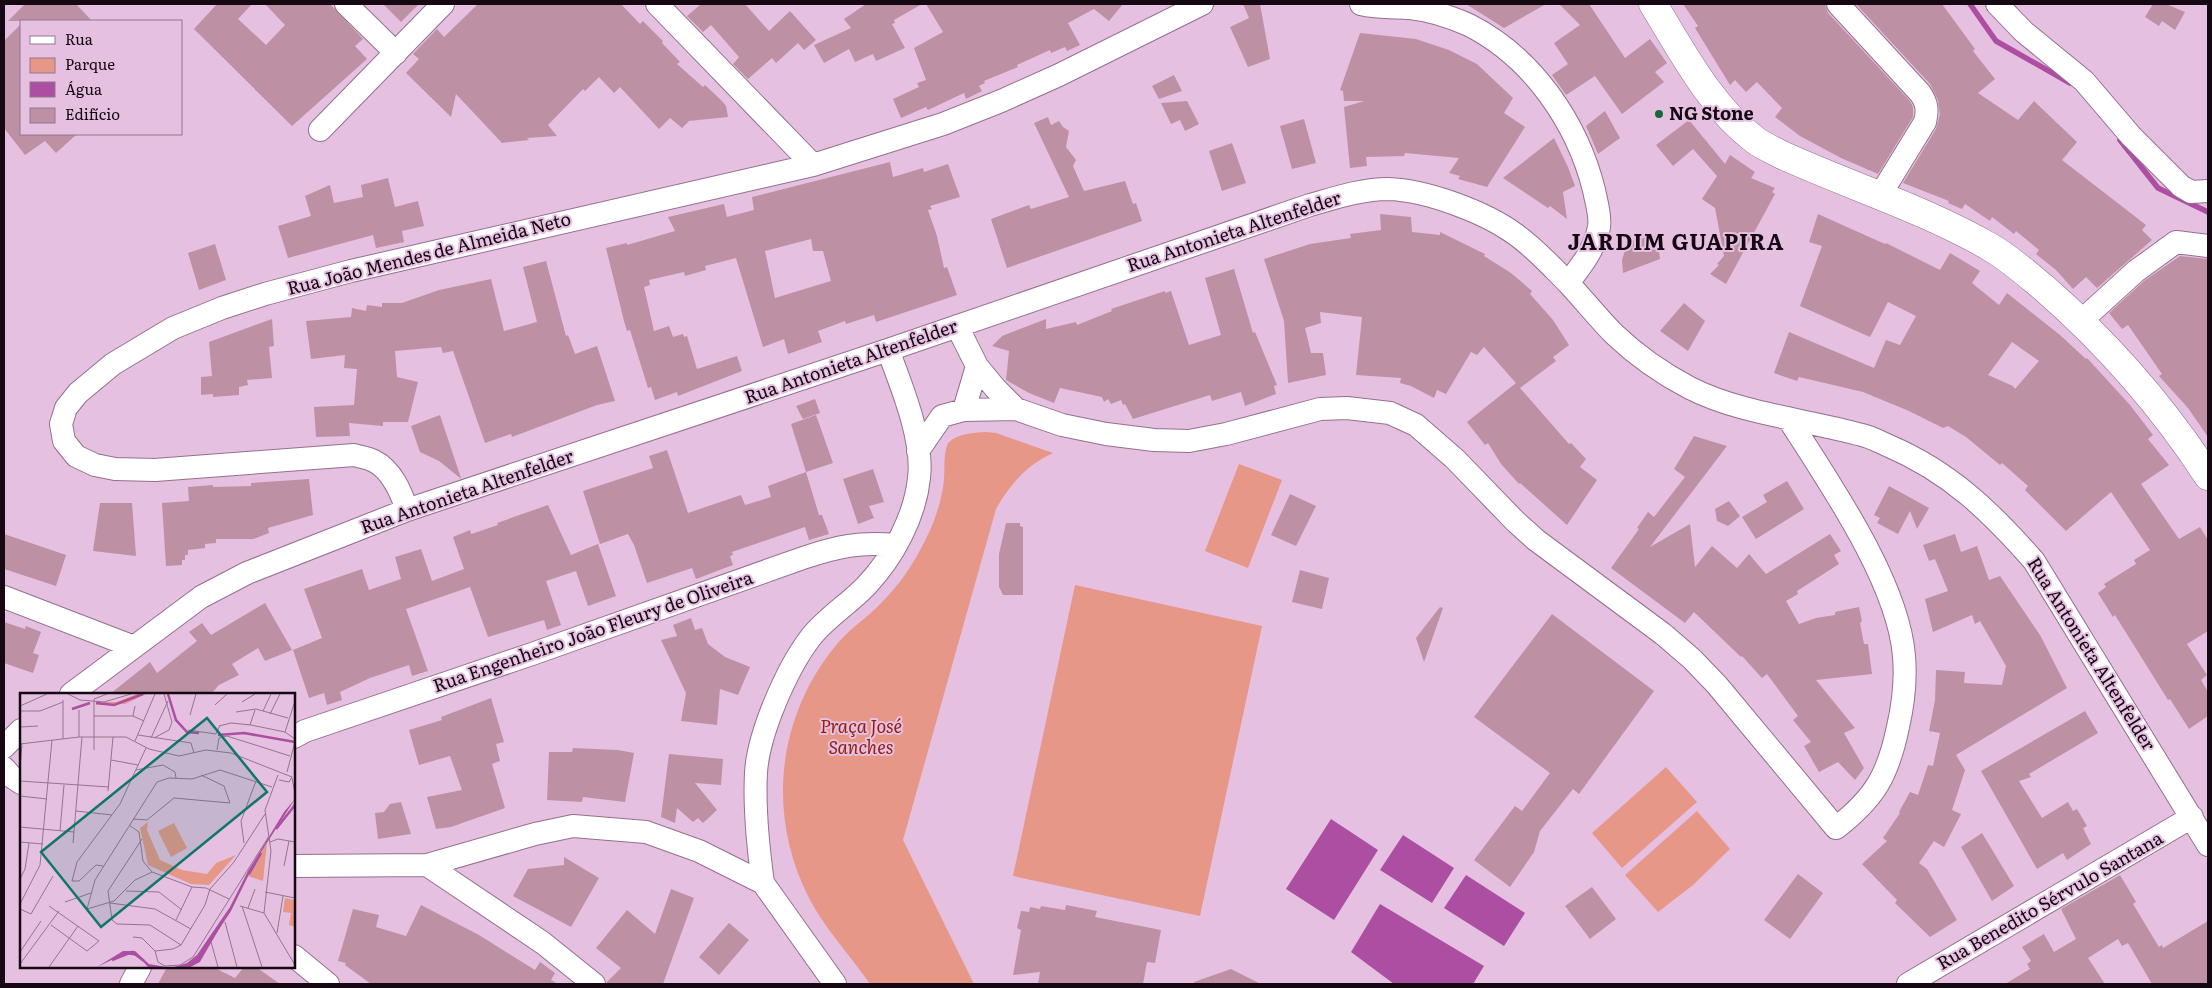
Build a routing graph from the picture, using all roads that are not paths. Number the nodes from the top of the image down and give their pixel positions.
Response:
1 (346, 4) edge
2 (443, 4) edge
3 (657, 4) edge
4 (1202, 4) edge
5 (1361, 4) edge
6 (1653, 4) edge
7 (1838, 4) edge
8 (1997, 4) edge
9 (396, 52) junction
10 (320, 130) dead end
11 (813, 165) junction
12 (2207, 192) edge
13 (1879, 197) junction
14 (2208, 246) edge
15 (1568, 283) junction
16 (2080, 322) junction
17 (957, 326) junction
18 (888, 350) junction
19 (977, 366) junction
20 (909, 405) junction
21 (1016, 409) junction
22 (964, 410) junction
23 (942, 416) junction
24 (1788, 418) junction
25 (918, 451) junction
26 (2208, 476) edge
27 (407, 510) junction
28 (896, 544) junction
29 (4, 597) edge
30 (134, 647) junction
31 (72, 693) edge
32 (20, 731) edge
33 (295, 736) edge
34 (4, 747) edge
35 (4, 768) edge
36 (20, 782) edge
37 (2192, 817) junction
38 (2208, 845) edge
39 (427, 865) junction
40 (295, 866) edge
41 (763, 883) junction
42 (295, 957) edge
43 (139, 968) edge
44 (131, 984) edge
45 (328, 984) edge
46 (594, 984) edge
47 (835, 984) edge
48 (1908, 984) edge

1 - 9 street
2 - 9 street
3 - 11 street
4 - 11 street, Rua João Mendes de Almeida Neto
5 - 15 street
6 - 13 main road
7 - 13 street
8 - 12 street
9 - 10 street
11 - 27 street, Rua João Mendes de Almeida Neto
13 - 16 main road
14 - 16 street
15 - 17 street, Rua Antonieta Altenfelder
15 - 24 street, Rua Antonieta Altenfelder
16 - 26 main road
17 - 18 street, Rua Antonieta Altenfelder
17 - 19 street
18 - 20 street
18 - 27 street, Rua Antonieta Altenfelder
19 - 21 street
19 - 22 street
20 - 23 street
20 - 25 street
21 - 22 street
21 - 24 street
22 - 23 street
23 - 25 street
24 - 37 street, Rua Antonieta Altenfelder
25 - 28 street
27 - 30 street, Rua Antonieta Altenfelder
28 - 33 street, Rua Engenheiro João Fleury de Oliveira
28 - 41 street
29 - 30 street
30 - 31 street, Rua Antonieta Altenfelder
32 - 34 street
35 - 36 street
37 - 38 street, Rua Antonieta Altenfelder
37 - 48 street, Rua Benedito Sérvulo Santana
39 - 40 street
39 - 41 street
39 - 46 street
41 - 47 street
42 - 45 street
43 - 44 street

